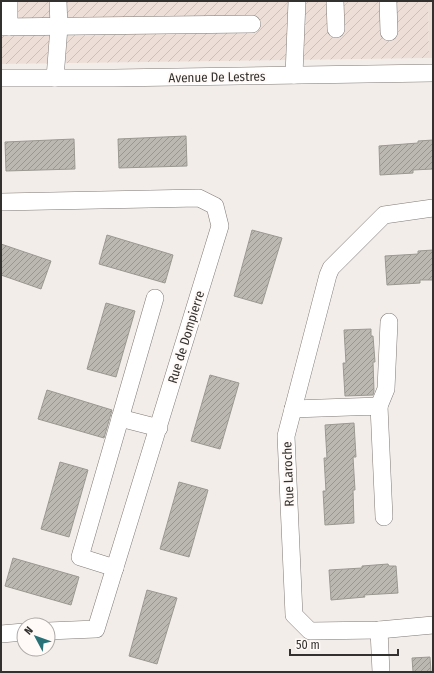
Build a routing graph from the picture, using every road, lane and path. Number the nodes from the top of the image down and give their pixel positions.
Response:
1 (9, 1) edge
2 (58, 1) edge
3 (297, 1) edge
4 (336, 1) edge
5 (388, 1) edge
6 (252, 24) dead end
7 (59, 26) junction
8 (5, 27) edge
9 (336, 29) dead end
10 (389, 32) dead end
11 (433, 73) edge
12 (294, 75) junction
13 (1, 78) edge
14 (55, 78) junction
15 (1, 202) edge
16 (433, 208) edge
17 (155, 298) dead end
18 (389, 322) dead end
19 (378, 406) junction
20 (293, 408) junction
21 (120, 418) junction
22 (159, 428) junction
23 (384, 517) dead end
24 (115, 568) junction
25 (433, 625) edge
26 (379, 630) junction
27 (56, 631) edge
28 (16, 633) edge
29 (1, 634) edge
30 (381, 672) edge

1 - 8 street
2 - 7 street
3 - 12 street
4 - 9 street
5 - 10 street
6 - 7 street
7 - 8 street
7 - 14 street
11 - 12 street, Avenue De Lestres
12 - 14 street, Avenue De Lestres
13 - 14 street, Avenue De Lestres
15 - 22 street, Rue de Dompierre
16 - 20 street, Rue Laroche
17 - 21 street
18 - 19 street
19 - 20 street
19 - 23 street
20 - 26 street, Rue Laroche
21 - 22 street
21 - 24 street
22 - 24 street, Rue de Dompierre
24 - 27 street, Rue de Dompierre
25 - 26 street, Rue Laroche
26 - 30 street
28 - 29 street

